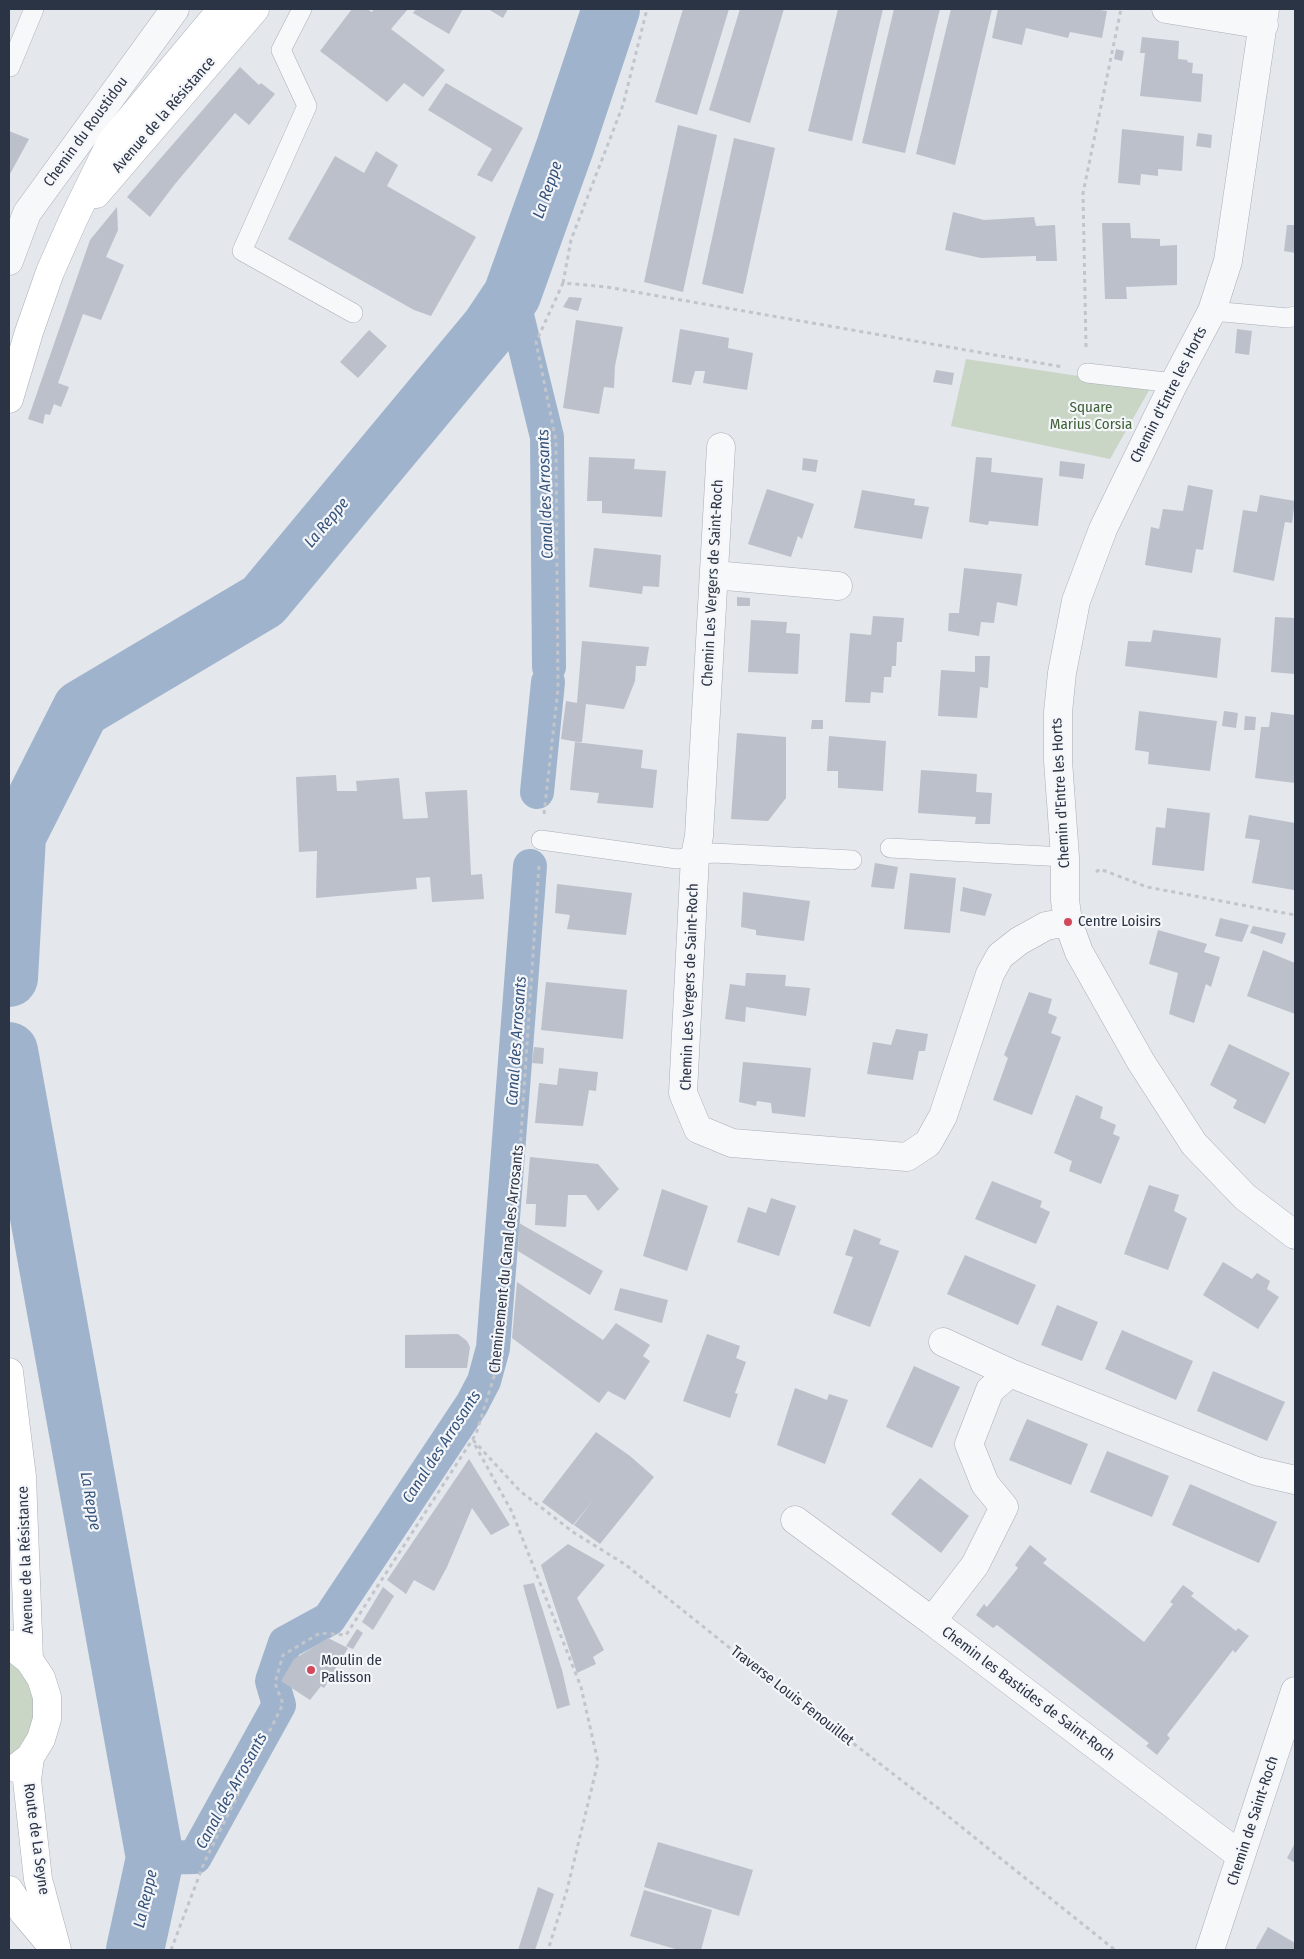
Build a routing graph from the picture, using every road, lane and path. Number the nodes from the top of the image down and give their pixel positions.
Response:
1 (34, 9) edge
2 (175, 9) edge
3 (222, 9) edge
4 (255, 9) edge
5 (302, 9) edge
6 (647, 9) edge
7 (1120, 9) edge
8 (1166, 9) edge
9 (1265, 17) edge
10 (10, 67) dead end
11 (73, 220) junction
12 (9, 261) edge
13 (563, 283) junction
14 (1212, 311) junction
15 (353, 313) dead end
16 (1295, 316) edge
17 (1087, 373) junction
18 (1174, 383) junction
19 (9, 398) edge
20 (721, 447) dead end
21 (714, 575) junction
22 (838, 586) dead end
23 (541, 840) junction
24 (890, 848) dead end
25 (695, 856) junction
26 (852, 860) dead end
27 (1065, 867) junction
28 (1295, 915) edge
29 (1068, 922) junction
30 (1295, 1235) edge
31 (943, 1342) dead end
32 (9, 1372) edge
33 (1010, 1373) junction
34 (472, 1440) junction
35 (1295, 1480) edge
36 (795, 1520) dead end
37 (932, 1621) junction
38 (19, 1652) edge
39 (1295, 1691) edge
40 (30, 1756) junction
41 (9, 1773) edge
42 (1241, 1856) junction
43 (9, 1890) edge
44 (56, 1950) edge
45 (171, 1950) edge
46 (548, 1950) edge
47 (1115, 1950) edge
48 (1210, 1950) edge

1 - 10 lane
2 - 12 street, Chemin du Roustidou
3 - 11 main road, Avenue de la Résistance
4 - 11 main road, Avenue de la Résistance
5 - 15 lane
6 - 13 path, Cheminement du Canal des Arrosants
7 - 17 path
8 - 9 street
9 - 14 street, Chemin d'Entre les Horts
11 - 19 main road, Avenue de la Résistance
13 - 17 path
13 - 23 path, Cheminement du Canal des Arrosants
14 - 16 lane
14 - 18 street, Chemin d'Entre les Horts
17 - 18 lane
18 - 27 street, Chemin d'Entre les Horts
20 - 21 street, Chemin Les Vergers de Saint-Roch
21 - 22 street
21 - 25 street, Chemin Les Vergers de Saint-Roch
23 - 25 lane
23 - 34 path, Cheminement du Canal des Arrosants
24 - 27 lane
25 - 26 lane
25 - 29 street, Chemin Les Vergers de Saint-Roch
27 - 28 path
27 - 29 street, Chemin d'Entre les Horts
29 - 30 street, Chemin d'Entre les Horts
31 - 33 street
32 - 38 main road, Avenue de la Résistance
33 - 35 street
33 - 37 street, Chemin les Bastides de Saint-Roch
34 - 45 path, Cheminement du Canal des Arrosants
34 - 46 path
34 - 47 path, Traverse Louis Fenouillet
36 - 37 street
37 - 42 street, Chemin les Bastides de Saint-Roch
38 - 40 main road
39 - 42 street, Chemin de Saint-Roch
40 - 41 main road
40 - 44 main road, Route de La Seyne
42 - 48 street, Chemin de Saint-Roch
43 - 44 main road, Route de La Seyne

